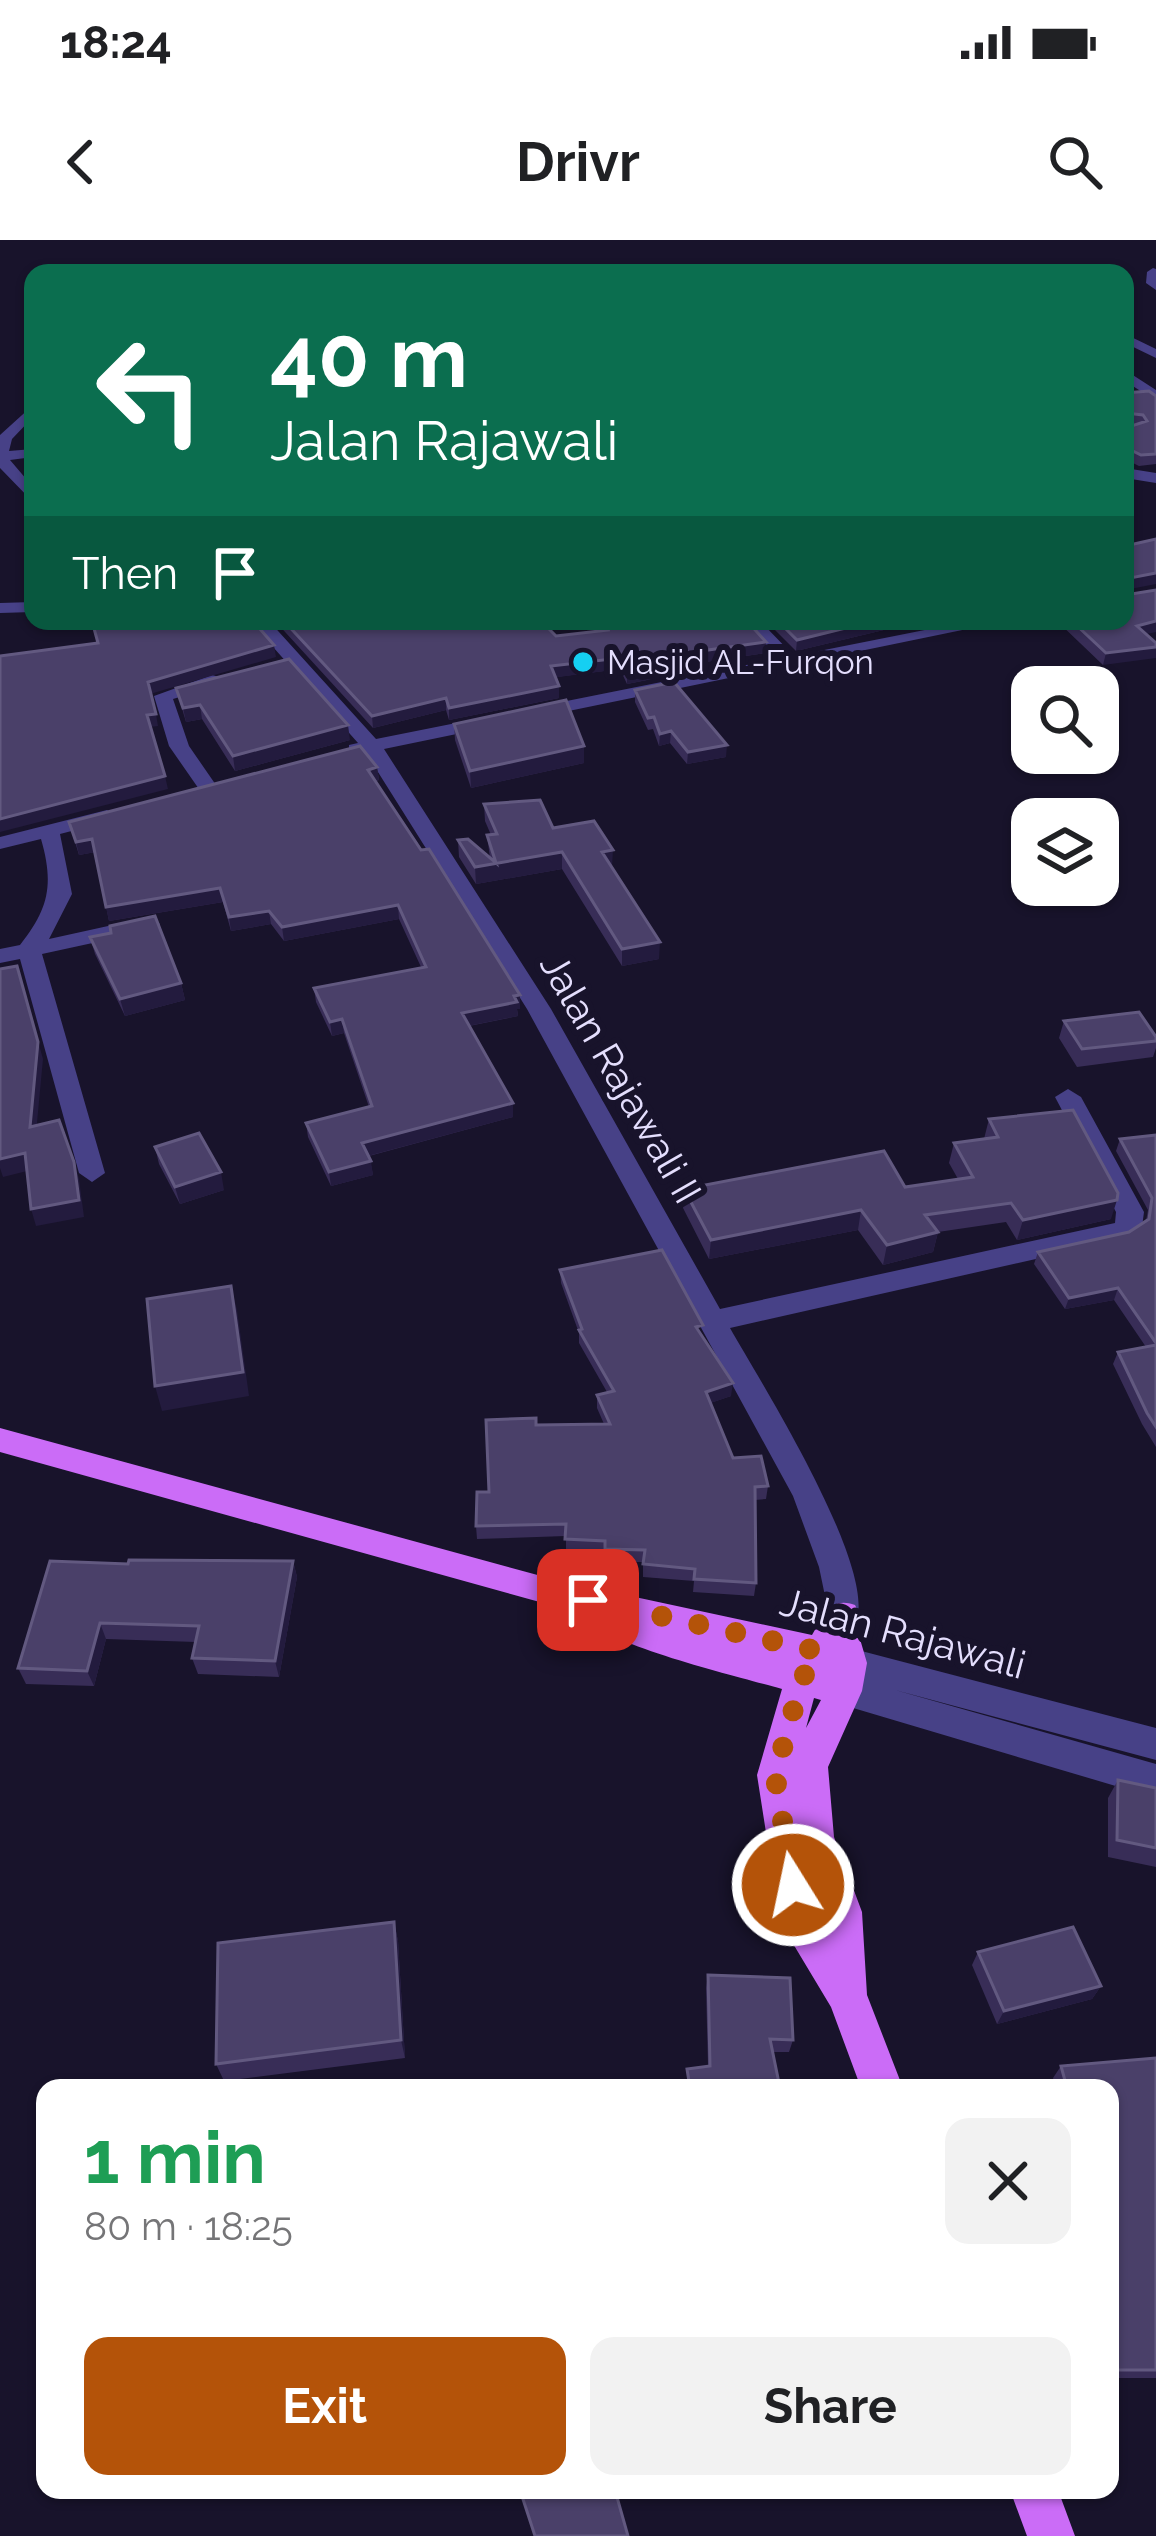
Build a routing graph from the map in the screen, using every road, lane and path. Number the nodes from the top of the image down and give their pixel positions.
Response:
1 (24, 418) edge
2 (1, 460) edge
3 (24, 487) edge
4 (265, 630) edge
5 (758, 630) edge
6 (948, 630) edge
7 (788, 659) junction
8 (236, 675) edge
9 (372, 746) junction
10 (335, 754) edge
11 (230, 782) edge
12 (131, 809) edge
13 (49, 831) junction
14 (0, 843) edge
15 (149, 924) edge
16 (28, 948) junction
17 (0, 956) edge
18 (1068, 1097) dead end
19 (92, 1173) dead end
20 (715, 1321) junction
21 (0, 1440) edge
22 (843, 1615) joint
23 (829, 1671) junction
24 (1156, 1744) edge
25 (1156, 1781) edge
26 (879, 2079) edge
27 (1038, 2499) edge
28 (1052, 2536) edge

1 - 2 street
2 - 3 street
4 - 9 street, Jalan Rajawali II
5 - 7 street
6 - 7 street
7 - 9 street
8 - 11 street
9 - 10 street
9 - 20 street, Jalan Rajawali II
12 - 13 street
13 - 14 street
13 - 16 street
15 - 16 street
16 - 17 street
16 - 19 street
18 - 20 street
20 - 22 street, Jalan Rajawali II
21 - 23 main road, Jalan Rajawali
22 - 23 main road
23 - 24 street, Jalan Rajawali
23 - 25 street, Jalan Rajawali
23 - 26 main road
27 - 28 main road

